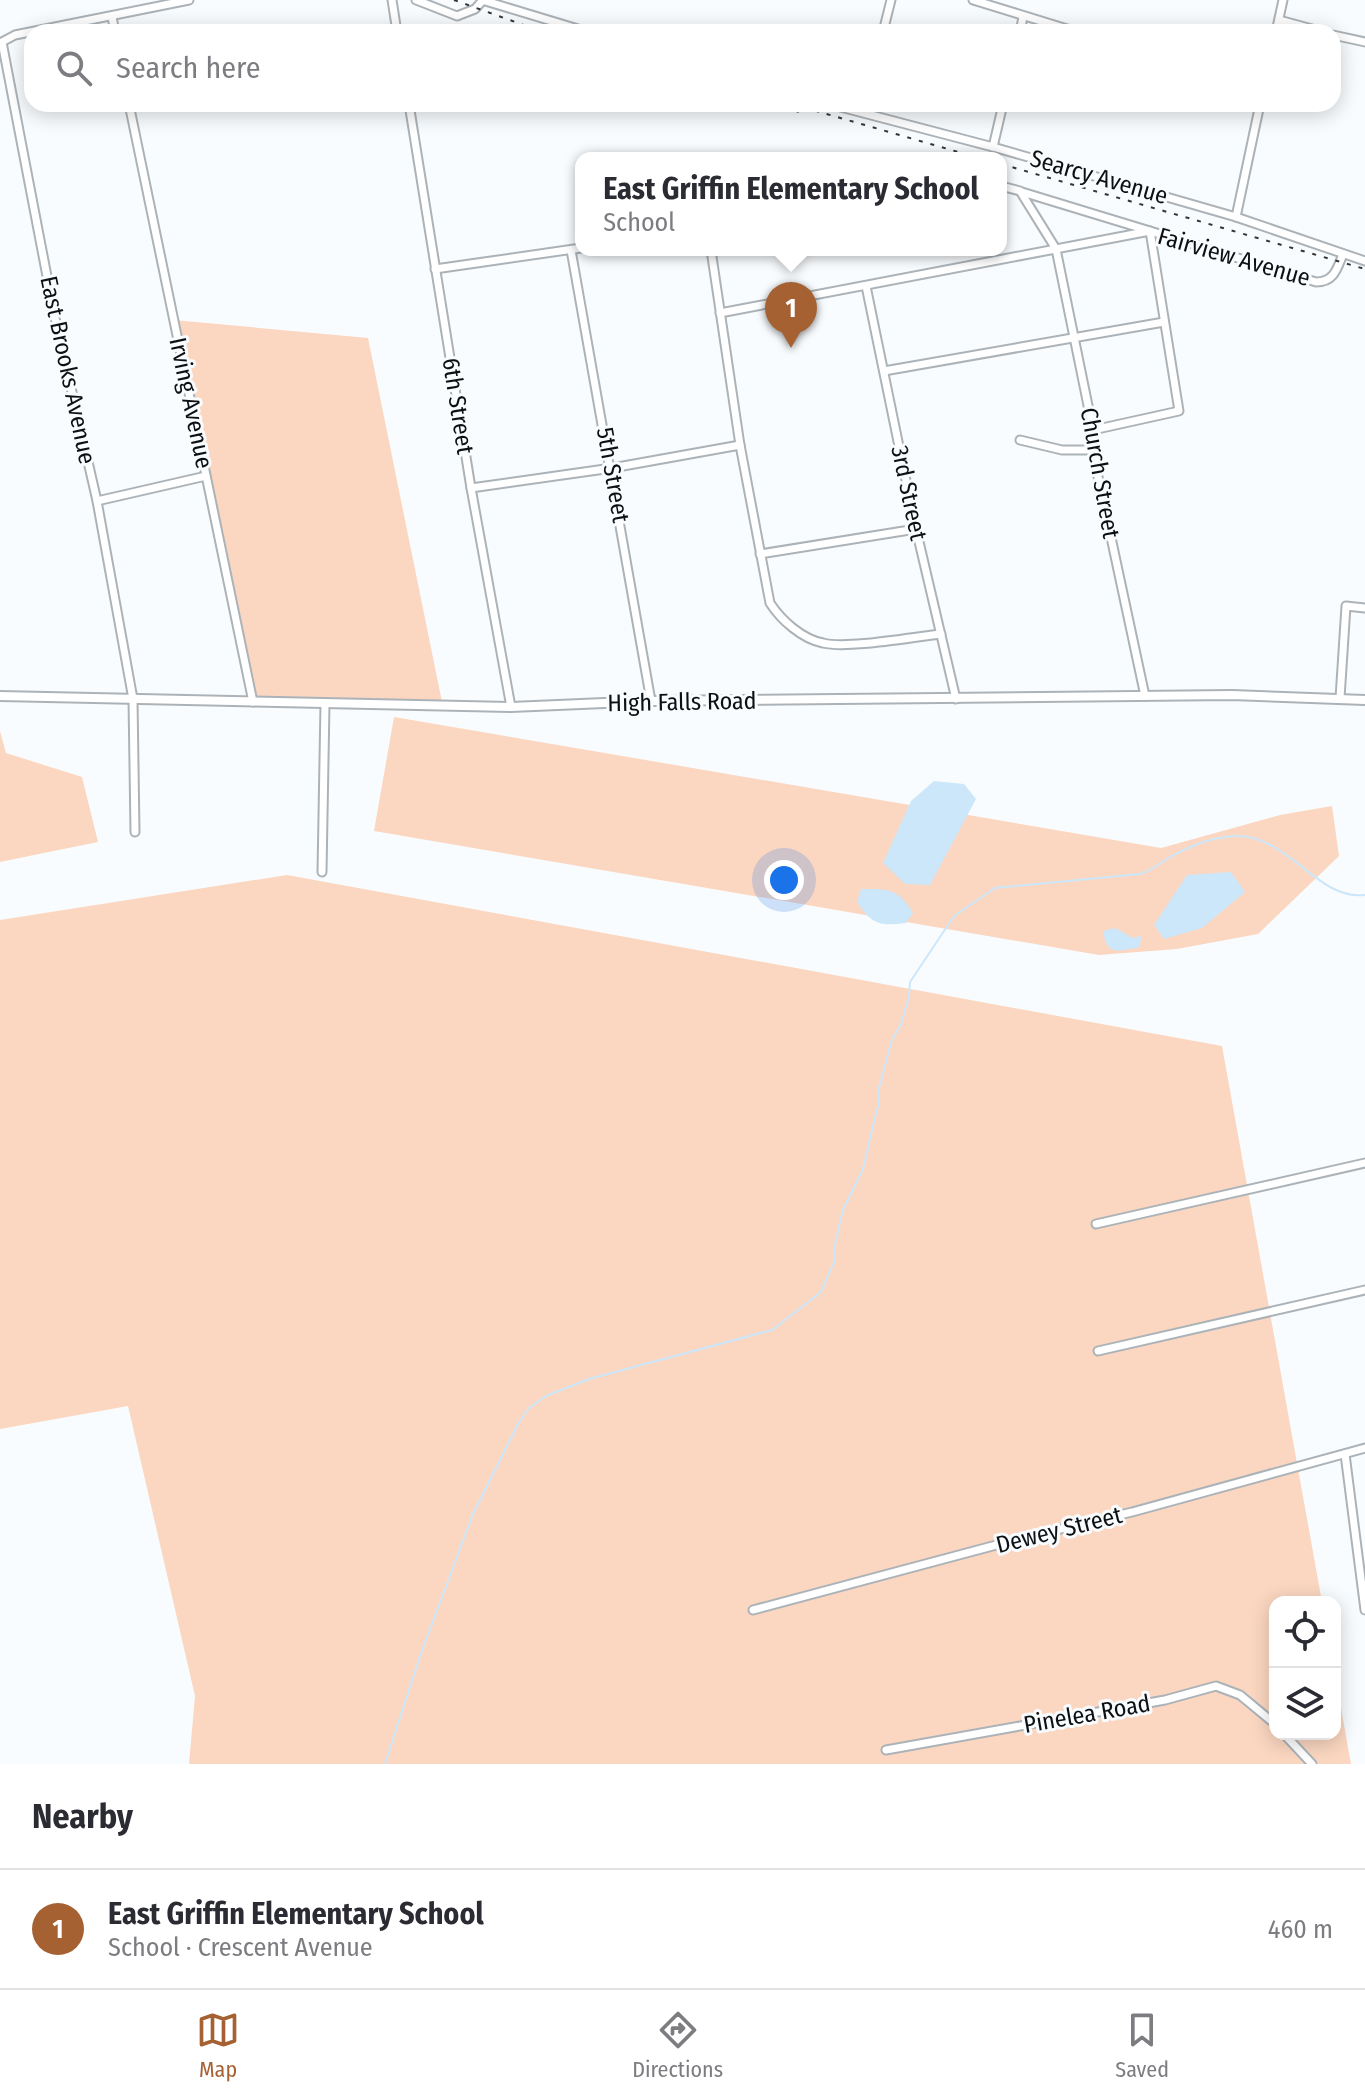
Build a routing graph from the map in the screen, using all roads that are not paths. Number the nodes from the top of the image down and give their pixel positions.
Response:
1 (189, 0) edge
2 (392, 0) edge
3 (416, 0) edge
4 (482, 0) edge
5 (891, 0) edge
6 (973, 0) edge
7 (1004, 0) edge
8 (1283, 0) edge
9 (1002, 9) junction
10 (112, 17) junction
11 (1023, 17) junction
12 (1279, 20) junction
13 (74, 24) edge
14 (113, 24) edge
15 (396, 24) edge
16 (562, 24) edge
17 (885, 24) edge
18 (1022, 24) edge
19 (1048, 24) edge
20 (1278, 24) edge
21 (1294, 24) edge
22 (24, 33) edge
23 (1341, 37) edge
24 (1365, 42) edge
25 (131, 112) edge
26 (410, 112) edge
27 (857, 112) edge
28 (1001, 112) edge
29 (1258, 112) edge
30 (861, 113) joint
31 (993, 147) junction
32 (1007, 188) edge
33 (1020, 191) junction
34 (1236, 217) junction
35 (1150, 231) junction
36 (575, 249) edge
37 (1056, 249) junction
38 (571, 250) junction
39 (1343, 254) junction
40 (712, 256) edge
41 (1365, 261) edge
42 (435, 269) junction
43 (866, 286) junction
44 (720, 313) junction
45 (1164, 322) junction
46 (1074, 337) junction
47 (884, 371) junction
48 (1093, 430) junction
49 (1020, 440) dead end
50 (740, 445) junction
51 (1093, 450) junction
52 (612, 468) junction
53 (206, 476) junction
54 (471, 488) junction
55 (97, 501) junction
56 (916, 529) junction
57 (760, 554) junction
58 (1365, 608) edge
59 (941, 634) junction
60 (0, 696) edge
61 (1145, 696) junction
62 (1340, 698) junction
63 (133, 699) junction
64 (956, 699) junction
65 (1365, 700) edge
66 (651, 701) junction
67 (253, 702) junction
68 (325, 704) junction
69 (511, 707) junction
70 (135, 832) dead end
71 (322, 872) dead end
72 (1365, 1163) edge
73 (1096, 1224) dead end
74 (1365, 1290) edge
75 (1098, 1351) dead end
76 (1365, 1448) edge
77 (1345, 1454) junction
78 (753, 1610) dead end
79 (1365, 1610) edge
80 (1269, 1719) edge
81 (1290, 1740) edge
82 (886, 1750) dead end
83 (1312, 1764) edge

1 - 10 street
2 - 15 street
3 - 4 street
4 - 16 street
5 - 17 street
6 - 9 street
7 - 9 street
8 - 12 street
9 - 11 street
10 - 13 street, East Brooks Avenue
10 - 14 street
11 - 18 street
11 - 19 street
12 - 20 street
12 - 21 street
22 - 55 street, East Brooks Avenue
23 - 24 street
25 - 53 street, Irving Avenue
26 - 42 street, 6th Street
27 - 30 street, Searcy Avenue
28 - 31 street
29 - 34 street
30 - 31 street, Searcy Avenue
31 - 34 street, Searcy Avenue
32 - 33 street
33 - 35 street
33 - 37 street
34 - 39 street, Searcy Avenue
35 - 37 street, Fairview Avenue
35 - 39 street, Fairview Avenue
35 - 45 street
36 - 38 street
37 - 43 street, Fairview Avenue
37 - 46 street, Church Street
38 - 42 street
38 - 52 street, 5th Street
39 - 41 street, Searcy Avenue
40 - 44 street
42 - 54 street, 6th Street
43 - 44 street, Fairview Avenue
43 - 47 street, 3rd Street
44 - 50 street
45 - 46 street
45 - 48 street
46 - 47 street
46 - 48 street, Church Street
47 - 56 street, 3rd Street
48 - 51 street, Church Street
49 - 51 street
50 - 52 street
50 - 57 street
51 - 61 street, Church Street
52 - 54 street
52 - 66 street, 5th Street
53 - 55 street
53 - 67 street, Irving Avenue
54 - 69 street, 6th Street
55 - 63 street, East Brooks Avenue
56 - 57 street
56 - 59 street, 3rd Street
57 - 59 street
58 - 62 street
59 - 64 street, 3rd Street
60 - 63 street, High Falls Road
61 - 62 street, High Falls Road
61 - 64 street, High Falls Road
62 - 65 street, High Falls Road
63 - 67 street, High Falls Road
63 - 70 street, East Brooks Avenue
64 - 66 street, High Falls Road
66 - 69 street, High Falls Road
67 - 68 street, High Falls Road
68 - 69 street, High Falls Road
68 - 71 street
72 - 73 street
74 - 75 street
76 - 77 street, Dewey Street
77 - 78 street, Dewey Street
77 - 79 street
80 - 82 street, Pinelea Road
81 - 83 street

